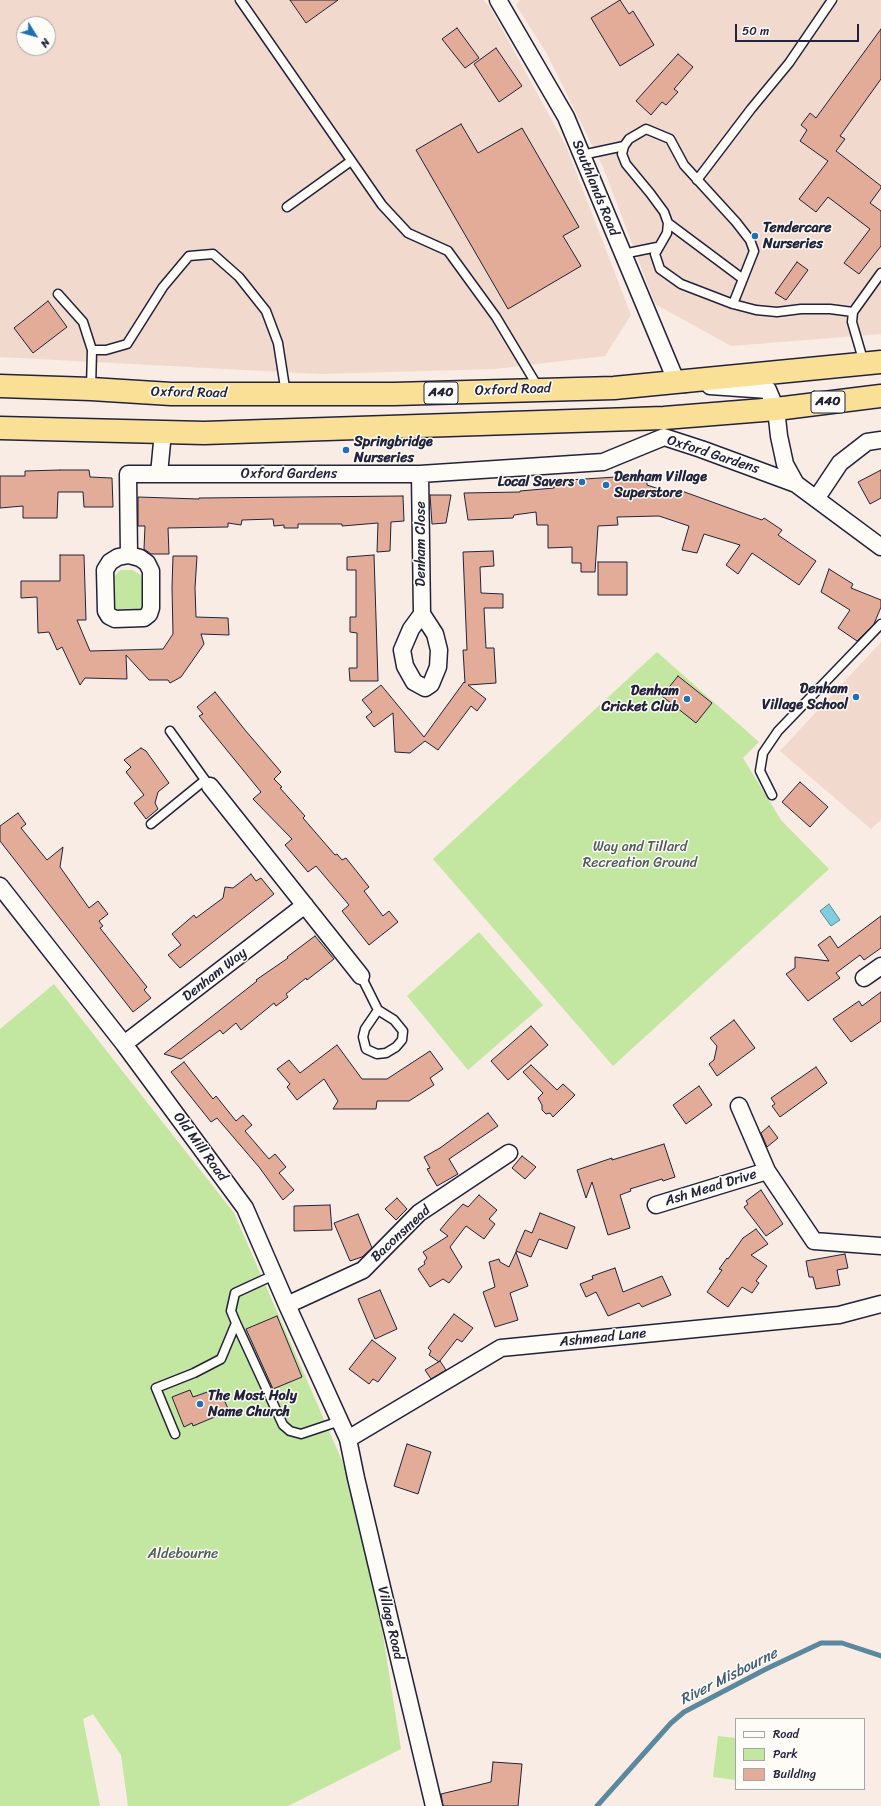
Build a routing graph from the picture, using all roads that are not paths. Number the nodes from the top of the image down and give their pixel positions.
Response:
1 (240, 0) edge
2 (498, 0) edge
3 (832, 0) edge
4 (624, 146) junction
5 (582, 155) junction
6 (351, 161) junction
7 (697, 180) junction
8 (287, 207) dead end
9 (668, 223) junction
10 (657, 247) junction
11 (623, 254) junction
12 (881, 273) edge
13 (743, 279) junction
14 (58, 294) dead end
15 (732, 304) junction
16 (853, 312) junction
17 (92, 350) junction
18 (873, 363) edge
19 (677, 383) junction
20 (0, 386) edge
21 (91, 389) junction
22 (540, 390) junction
23 (286, 394) junction
24 (881, 396) edge
25 (776, 409) junction
26 (664, 427) junction
27 (0, 428) edge
28 (163, 432) junction
29 (881, 440) edge
30 (159, 474) junction
31 (420, 474) junction
32 (796, 484) junction
33 (816, 499) junction
34 (881, 547) edge
35 (129, 555) dead end
36 (422, 614) dead end
37 (881, 624) edge
38 (170, 731) dead end
39 (208, 783) junction
40 (772, 795) dead end
41 (151, 824) dead end
42 (0, 886) edge
43 (305, 905) junction
44 (881, 966) edge
45 (361, 976) joint
46 (864, 978) dead end
47 (378, 1010) junction
48 (124, 1044) junction
49 (739, 1106) dead end
50 (509, 1154) dead end
51 (767, 1171) junction
52 (656, 1205) dead end
53 (881, 1246) edge
54 (274, 1275) junction
55 (881, 1304) edge
56 (287, 1305) junction
57 (236, 1323) junction
58 (340, 1421) junction
59 (175, 1434) dead end
60 (348, 1439) junction
61 (434, 1806) edge

1 - 6 lane
2 - 5 street, Southlands Road
3 - 7 lane
4 - 5 lane
4 - 7 lane
4 - 9 lane
5 - 11 street, Southlands Road
6 - 8 lane
6 - 22 lane
7 - 13 lane
9 - 10 lane
9 - 13 lane
10 - 11 lane
10 - 15 lane
11 - 19 street, Southlands Road
12 - 16 lane
13 - 15 lane
14 - 17 lane
15 - 16 lane
16 - 18 lane
17 - 21 lane
17 - 23 lane
18 - 19 highway, Oxford Road / A40
19 - 22 highway, Oxford Road / A40
19 - 25 street
20 - 21 highway, Oxford Road / A40
21 - 23 highway, Oxford Road / A40
22 - 23 highway, Oxford Road / A40
24 - 25 highway, A40
25 - 26 highway, A40
25 - 32 street
26 - 28 highway, A40
26 - 31 street, Oxford Gardens
26 - 32 street, Oxford Gardens
27 - 28 highway, A40
28 - 30 street
29 - 33 street
30 - 31 street, Oxford Gardens
30 - 35 street, Oxford Gardens
31 - 36 street, Denham Close
32 - 33 street
33 - 34 street
37 - 40 lane
38 - 39 lane
39 - 41 lane
39 - 43 street
42 - 48 street, Old Mill Road
43 - 45 street
43 - 48 street, Denham Way
44 - 46 street
45 - 47 lane
47 - 47 lane
48 - 54 street, Old Mill Road
49 - 51 street, Ash Mead Drive
50 - 56 street, Baconsmead
51 - 52 street, Ash Mead Drive
51 - 53 street, Ash Mead Drive
54 - 56 street, Old Mill Road
54 - 57 lane
55 - 60 street, Ashmead Lane
56 - 58 street, Old Mill Road
57 - 58 lane
57 - 59 lane
58 - 60 street, Old Mill Road
60 - 61 street, Village Road

